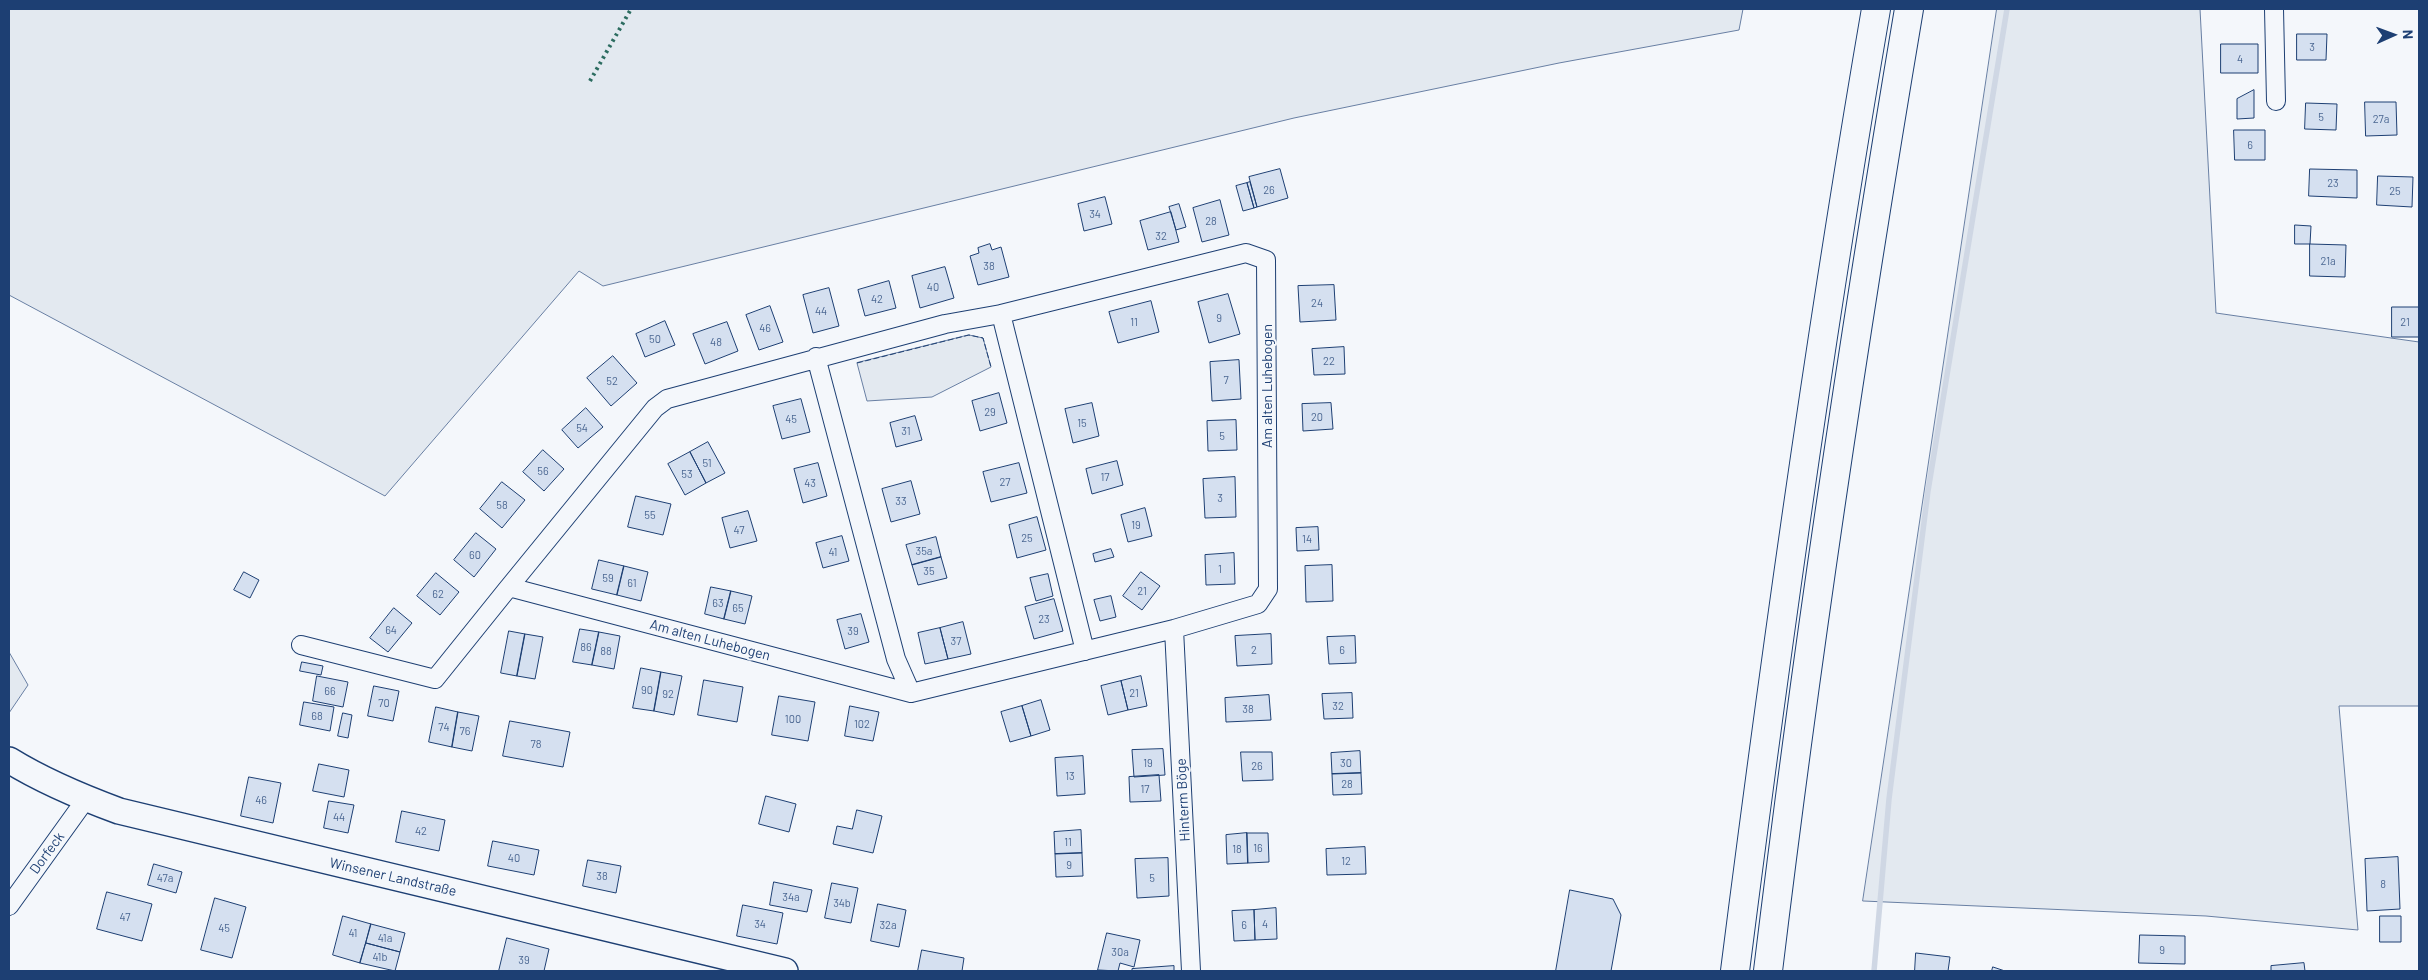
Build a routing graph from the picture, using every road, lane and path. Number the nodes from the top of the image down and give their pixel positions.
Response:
1 (1876, 9) edge
2 (1909, 9) edge
3 (2274, 9) edge
4 (2276, 101) dead end
5 (1001, 314) junction
6 (816, 357) junction
7 (509, 586) junction
8 (1174, 629) junction
9 (301, 645) dead end
10 (1085, 651) junction
11 (911, 693) junction
12 (9, 760) edge
13 (86, 799) junction
14 (9, 906) edge
15 (786, 971) edge
16 (1191, 971) edge
17 (1735, 971) edge
18 (1768, 971) edge

1 - 17 highway
2 - 18 highway
3 - 4 street
5 - 6 street, Am alten Luhebogen
5 - 8 street, Am alten Luhebogen
5 - 10 street
6 - 7 street, Am alten Luhebogen
6 - 11 street
7 - 9 street, Am alten Luhebogen
7 - 11 street, Am alten Luhebogen
8 - 10 street, Am alten Luhebogen
8 - 16 street, Hinterm Böge
10 - 11 street, Am alten Luhebogen
12 - 13 main road, Winsener Landstraße
13 - 14 street, Dorfeck
13 - 15 main road, Winsener Landstraße

